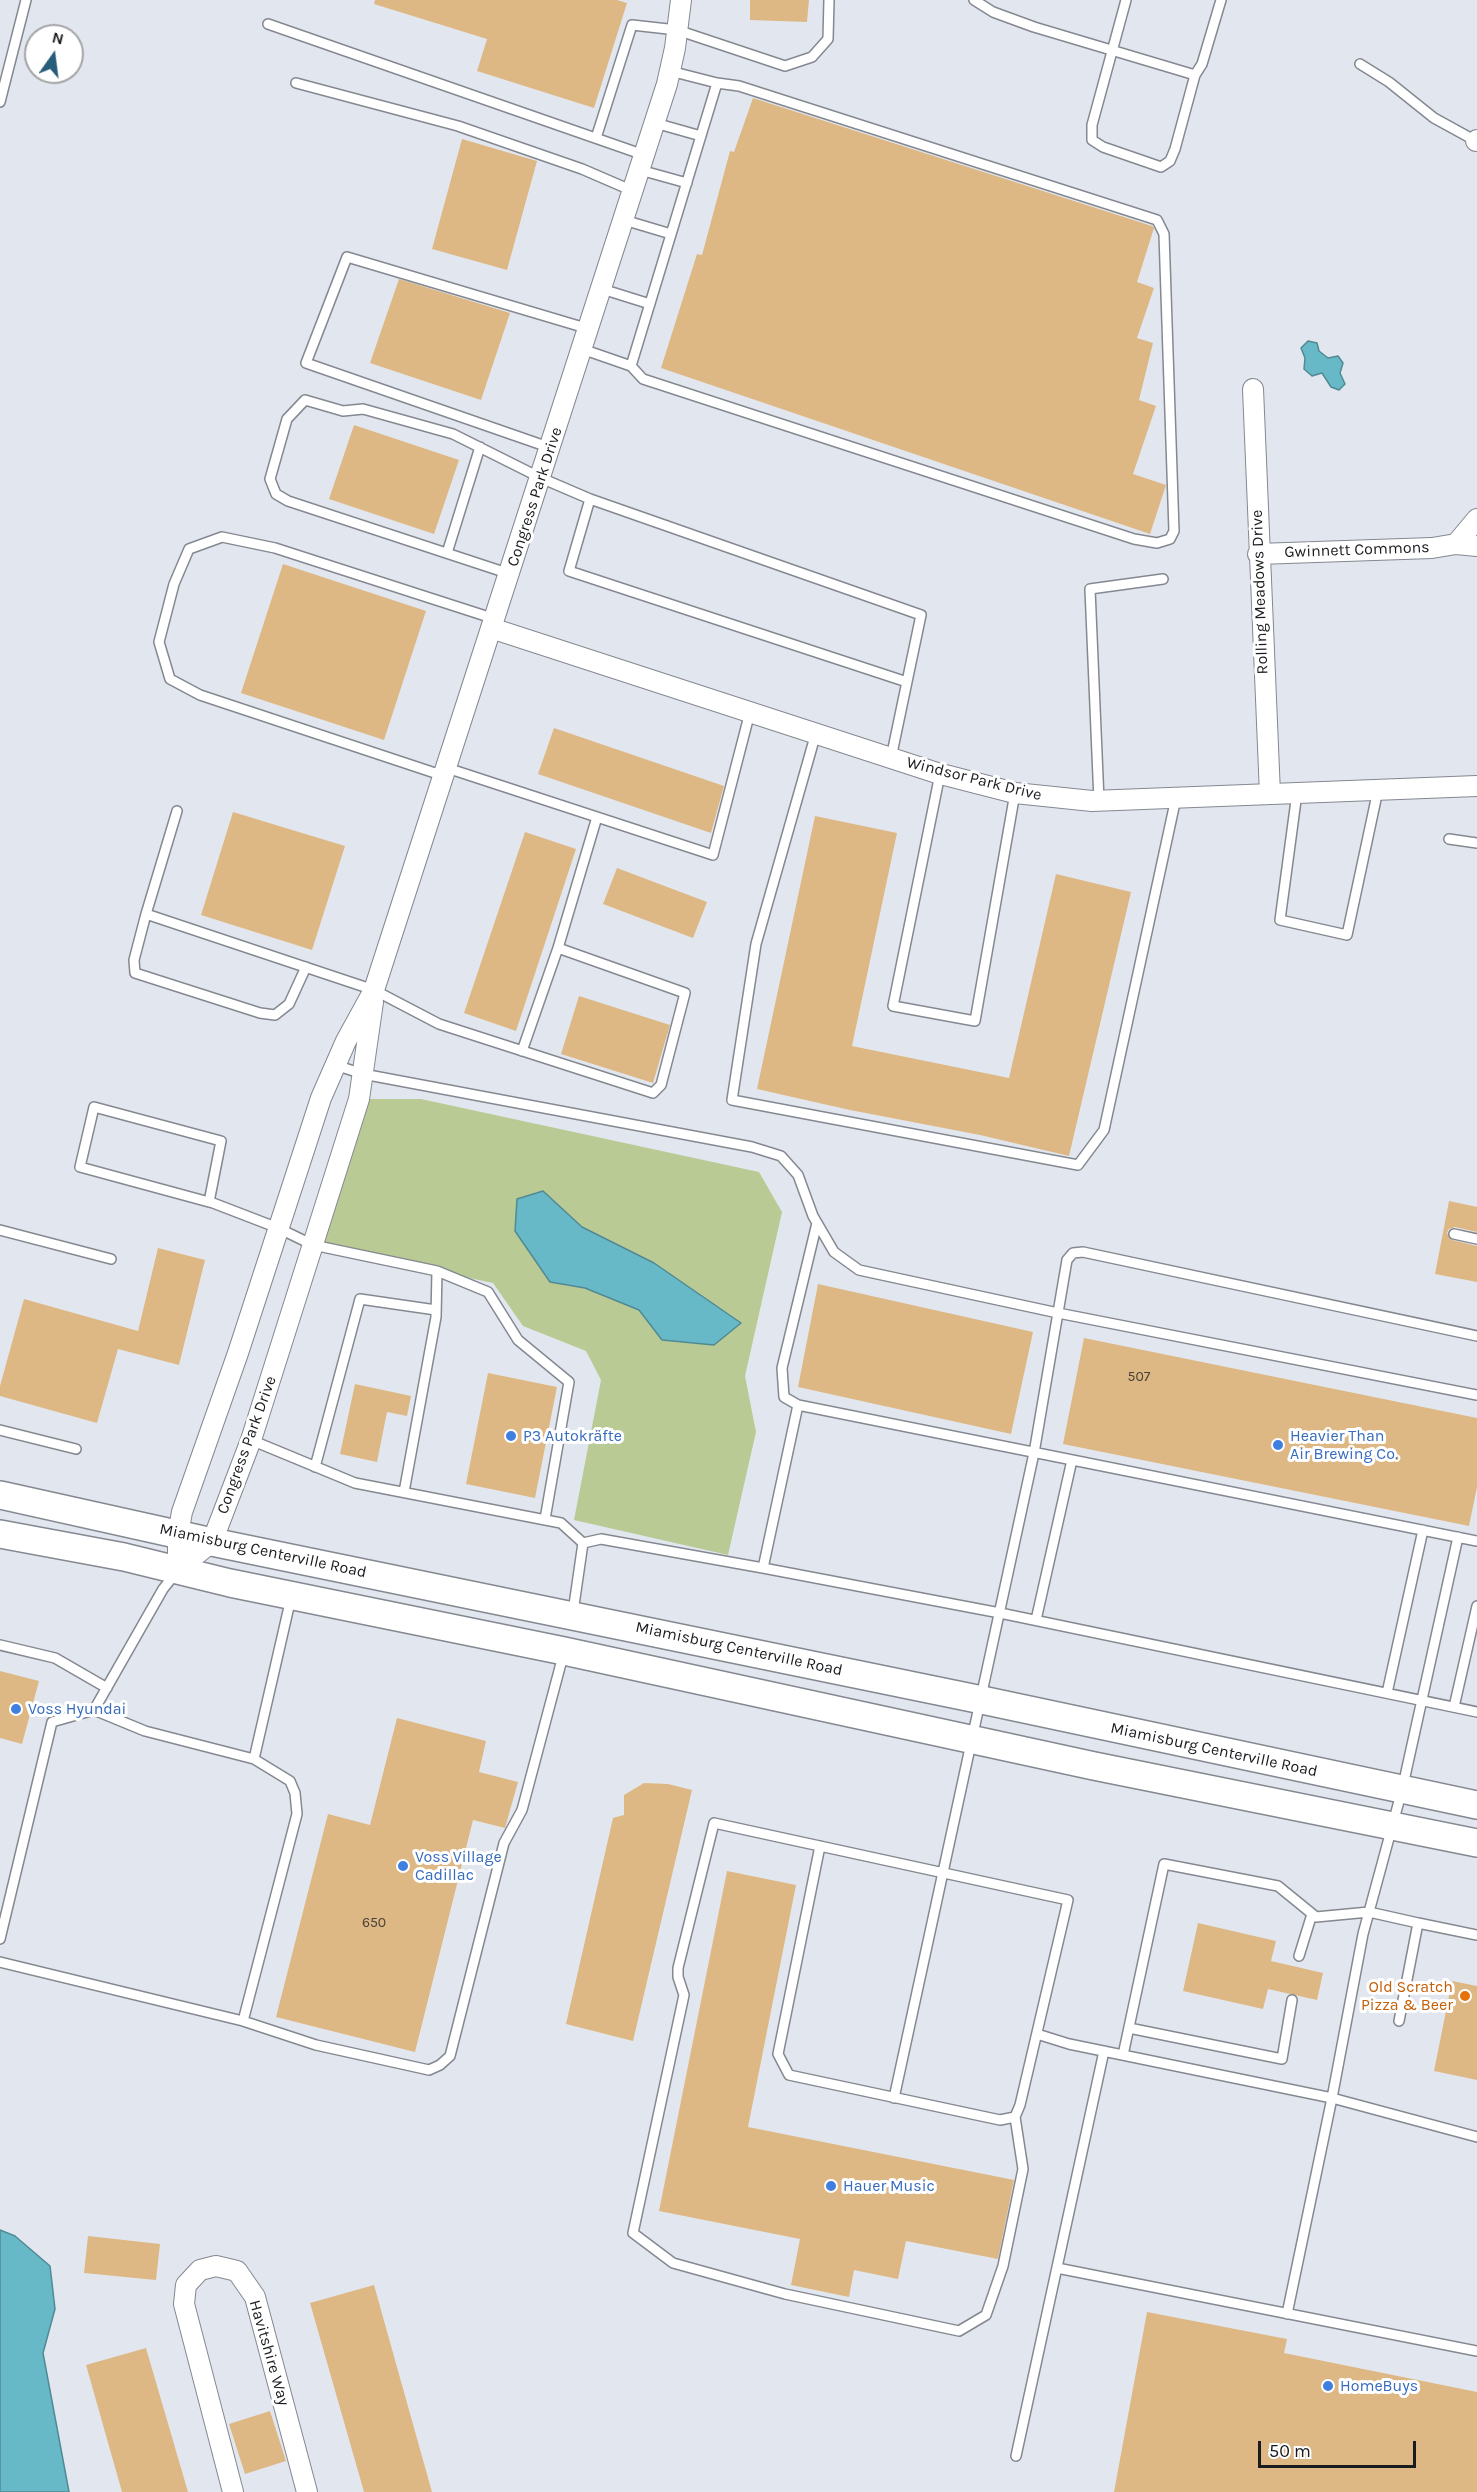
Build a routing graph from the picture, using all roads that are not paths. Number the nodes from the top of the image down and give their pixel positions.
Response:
1 (26, 0) edge
2 (681, 0) edge
3 (829, 0) edge
4 (974, 0) edge
5 (1126, 0) edge
6 (1221, 0) edge
7 (268, 24) dead end
8 (677, 30) junction
9 (1111, 52) junction
10 (1360, 64) dead end
11 (670, 71) junction
12 (1195, 75) junction
13 (296, 83) dead end
14 (717, 83) junction
15 (0, 102) edge
16 (655, 123) junction
17 (701, 136) junction
18 (596, 138) junction
19 (1477, 141) edge
20 (642, 162) junction
21 (687, 183) junction
22 (633, 191) junction
23 (624, 220) junction
24 (671, 234) junction
25 (602, 289) junction
26 (650, 304) junction
27 (589, 329) junction
28 (582, 349) junction
29 (631, 366) junction
30 (1253, 389) dead end
31 (480, 447) junction
32 (551, 448) junction
33 (541, 478) junction
34 (590, 499) junction
35 (1477, 519) edge
36 (1456, 544) junction
37 (1477, 546) edge
38 (447, 553) junction
39 (1258, 554) junction
40 (510, 574) junction
41 (1163, 579) dead end
42 (493, 624) junction
43 (907, 682) junction
44 (750, 712) junction
45 (816, 733) junction
46 (891, 758) junction
47 (446, 772) junction
48 (940, 774) junction
49 (1477, 786) edge
50 (1378, 790) junction
51 (1015, 793) junction
52 (1298, 794) junction
53 (1270, 795) junction
54 (1176, 798) junction
55 (1099, 801) junction
56 (177, 811) dead end
57 (597, 817) junction
58 (1449, 838) dead end
59 (1477, 843) edge
60 (146, 914) junction
61 (558, 948) junction
62 (306, 967) junction
63 (375, 990) junction
64 (522, 1051) junction
65 (335, 1065) junction
66 (363, 1074) junction
67 (209, 1202) junction
68 (818, 1223) junction
69 (278, 1228) junction
70 (0, 1230) edge
71 (1454, 1234) dead end
72 (1477, 1239) edge
73 (313, 1245) junction
74 (111, 1259) dead end
75 (437, 1271) junction
76 (436, 1310) junction
77 (1058, 1313) junction
78 (1477, 1336) edge
79 (1477, 1395) edge
80 (798, 1406) junction
81 (0, 1430) edge
82 (251, 1440) junction
83 (75, 1449) dead end
84 (1035, 1453) junction
85 (1072, 1460) junction
86 (315, 1467) junction
87 (404, 1492) junction
88 (0, 1495) edge
89 (545, 1519) junction
90 (1423, 1530) junction
91 (0, 1534) edge
92 (178, 1534) junction
93 (1458, 1537) junction
94 (1477, 1541) edge
95 (212, 1542) junction
96 (583, 1543) junction
97 (764, 1568) junction
98 (178, 1569) junction
99 (292, 1596) junction
100 (1477, 1606) edge
101 (1000, 1613) junction
102 (573, 1615) junction
103 (1036, 1620) junction
104 (0, 1645) edge
105 (564, 1651) junction
106 (107, 1688) junction
107 (1387, 1693) junction
108 (982, 1700) junction
109 (1421, 1700) junction
110 (1454, 1707) junction
111 (94, 1710) junction
112 (1477, 1712) edge
113 (973, 1739) junction
114 (254, 1759) junction
115 (1402, 1790) junction
116 (1477, 1805) edge
117 (1393, 1826) junction
118 (1477, 1843) edge
119 (820, 1846) junction
120 (943, 1873) junction
121 (1369, 1912) junction
122 (1312, 1914) junction
123 (1418, 1923) junction
124 (1477, 1935) edge
125 (0, 1939) edge
126 (1299, 1956) dead end
127 (0, 1962) edge
128 (1292, 2000) dead end
129 (243, 2021) junction
130 (1399, 2021) dead end
131 (1129, 2028) junction
132 (1037, 2034) junction
133 (1104, 2051) junction
134 (1123, 2055) junction
135 (894, 2098) junction
136 (1332, 2098) junction
137 (1015, 2117) junction
138 (1477, 2136) edge
139 (1057, 2268) junction
140 (1287, 2314) junction
141 (1477, 2351) edge
142 (1016, 2456) dead end
143 (233, 2492) edge
144 (307, 2492) edge

1 - 15 lane
2 - 8 street, Congress Park Drive
3 - 8 lane
4 - 9 lane
5 - 9 lane
6 - 12 lane
7 - 18 lane
8 - 11 street, Congress Park Drive
8 - 18 lane
9 - 12 lane
9 - 12 lane
10 - 19 lane
11 - 14 lane
11 - 16 street, Congress Park Drive
13 - 22 lane
14 - 17 lane
14 - 29 lane
16 - 17 lane
16 - 20 street, Congress Park Drive
17 - 21 lane
18 - 20 lane
20 - 21 lane
20 - 22 street, Congress Park Drive
21 - 24 lane
22 - 23 street, Congress Park Drive
23 - 24 lane
23 - 25 street, Congress Park Drive
24 - 26 lane
25 - 26 lane
25 - 27 street, Congress Park Drive
26 - 29 lane
27 - 28 street, Congress Park Drive
27 - 32 lane
28 - 29 lane
28 - 32 street, Congress Park Drive
30 - 39 street, Rolling Meadows Drive
31 - 33 lane
31 - 38 lane
31 - 38 lane
32 - 33 street, Congress Park Drive
33 - 34 lane
33 - 40 street, Congress Park Drive
34 - 43 lane
34 - 43 lane
35 - 36 street
36 - 37 street, Gwinnett Commons
36 - 39 street, Gwinnett Commons
38 - 40 lane
39 - 53 street, Rolling Meadows Drive
40 - 42 street, Congress Park Drive
41 - 55 lane
42 - 44 street, Windsor Park Drive
42 - 47 street, Congress Park Drive
42 - 47 lane
43 - 46 lane
44 - 45 street, Windsor Park Drive
44 - 57 lane
45 - 46 street, Windsor Park Drive
45 - 54 lane
46 - 48 street, Windsor Park Drive
47 - 57 lane
47 - 63 street, Congress Park Drive
48 - 51 street, Windsor Park Drive
48 - 51 lane
49 - 50 street, Windsor Park Drive
50 - 52 street, Windsor Park Drive
50 - 52 lane
51 - 55 street, Windsor Park Drive
52 - 53 street, Windsor Park Drive
53 - 54 street, Windsor Park Drive
54 - 55 street, Windsor Park Drive
56 - 60 lane
57 - 61 lane
58 - 59 lane
60 - 62 lane
60 - 62 lane
61 - 64 lane
61 - 64 lane
62 - 63 lane
63 - 64 lane
63 - 65 street, Congress Park Drive
63 - 66 street, Congress Park Drive
65 - 66 lane
65 - 69 street, Congress Park Drive
66 - 68 lane
66 - 73 street, Congress Park Drive
67 - 67 lane
67 - 69 lane
68 - 77 lane
68 - 80 lane
69 - 73 lane
69 - 92 street, Congress Park Drive
70 - 74 lane
71 - 72 lane
73 - 75 lane
73 - 82 street, Congress Park Drive
75 - 76 lane
75 - 89 lane
76 - 86 lane
76 - 87 lane
77 - 78 lane
77 - 79 lane
77 - 84 lane
80 - 84 lane
80 - 97 lane
81 - 83 lane
82 - 86 lane
82 - 95 street, Congress Park Drive
84 - 85 lane
84 - 101 lane
85 - 90 lane
85 - 103 lane
86 - 87 lane
87 - 89 lane
88 - 92 main road, Miamisburg Centerville Road
89 - 96 lane
90 - 93 lane
90 - 107 lane
91 - 98 main road
92 - 95 main road, Miamisburg Centerville Road
92 - 98 street, Congress Park Drive
93 - 94 lane
93 - 109 lane
95 - 98 street
95 - 102 main road, Miamisburg Centerville Road
96 - 97 lane
96 - 102 lane
97 - 101 lane
98 - 99 main road
98 - 106 lane
99 - 105 main road
99 - 114 lane
100 - 110 lane
101 - 103 lane
101 - 108 lane
102 - 105 main road
102 - 108 main road, Miamisburg Centerville Road
103 - 107 lane
104 - 106 lane
105 - 113 main road
105 - 129 lane
106 - 111 lane
107 - 109 lane
108 - 113 lane
108 - 115 main road, Miamisburg Centerville Road
109 - 110 lane
109 - 115 lane
110 - 112 lane
111 - 114 lane
111 - 125 lane
113 - 117 main road
113 - 120 lane
114 - 129 lane
115 - 116 main road, Miamisburg Centerville Road
115 - 117 lane
117 - 118 main road
117 - 121 lane
119 - 120 lane
119 - 135 lane
119 - 137 lane
120 - 132 lane
120 - 135 lane
121 - 122 lane
121 - 123 lane
121 - 136 lane
122 - 126 lane
122 - 131 lane
123 - 124 lane
123 - 130 lane
127 - 129 lane
128 - 131 lane
131 - 134 lane
132 - 133 lane
132 - 137 lane
133 - 134 lane
133 - 139 lane
134 - 136 lane
135 - 137 lane
136 - 138 lane
136 - 140 lane
139 - 140 lane
139 - 142 lane
140 - 141 lane
143 - 144 street, Havitshire Way

